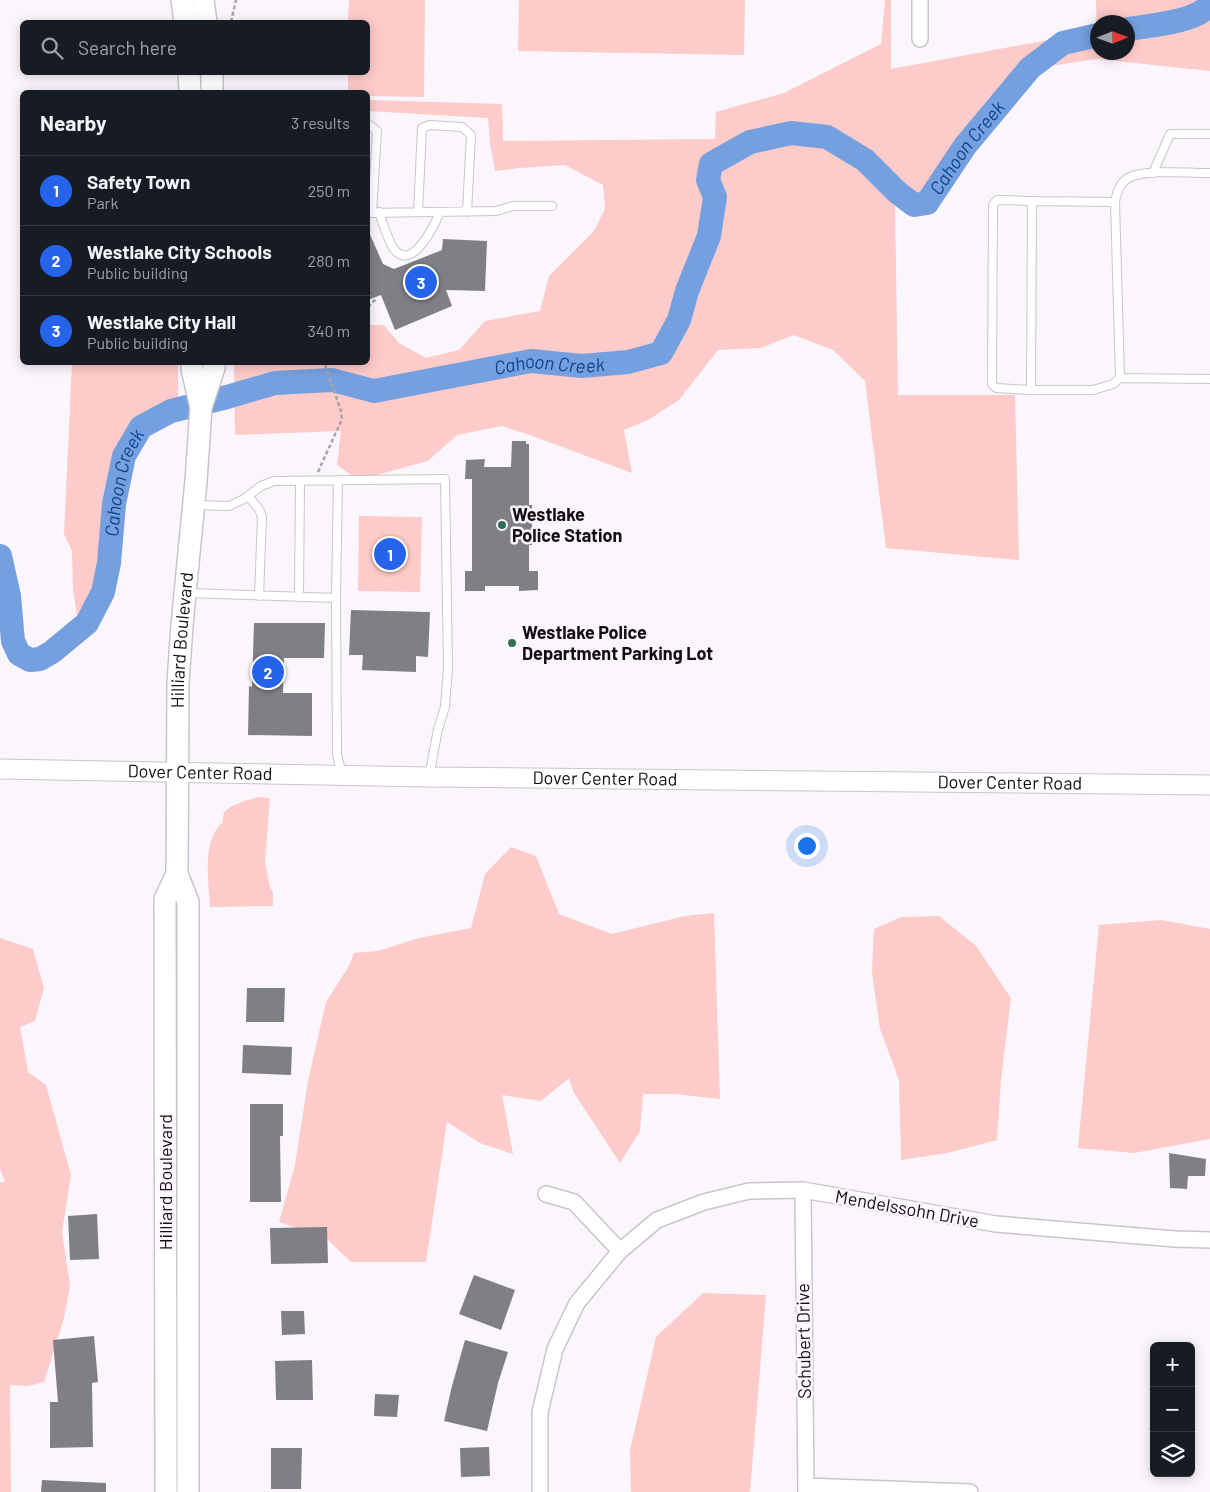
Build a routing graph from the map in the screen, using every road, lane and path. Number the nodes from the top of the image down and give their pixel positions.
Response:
1 (182, 0) edge
2 (203, 0) edge
3 (236, 0) edge
4 (920, 0) edge
5 (185, 20) edge
6 (206, 20) edge
7 (231, 20) edge
8 (920, 39) dead end
9 (189, 75) edge
10 (212, 75) edge
11 (190, 90) edge
12 (212, 90) edge
13 (370, 126) edge
14 (1210, 134) edge
15 (1154, 173) junction
16 (1210, 173) edge
17 (1032, 201) junction
18 (1115, 202) junction
19 (552, 206) dead end
20 (418, 212) junction
21 (440, 212) junction
22 (467, 212) junction
23 (373, 213) edge
24 (378, 298) dead end
25 (370, 305) edge
26 (325, 365) edge
27 (203, 367) edge
28 (1120, 378) junction
29 (1210, 379) edge
30 (1031, 390) junction
31 (316, 480) junction
32 (338, 480) junction
33 (300, 481) junction
34 (248, 496) junction
35 (194, 505) junction
36 (185, 593) junction
37 (260, 596) junction
38 (299, 597) junction
39 (336, 598) junction
40 (0, 769) edge
41 (177, 772) junction
42 (342, 775) junction
43 (429, 777) junction
44 (1210, 785) edge
45 (176, 874) junction
46 (803, 1190) junction
47 (546, 1194) dead end
48 (1210, 1240) edge
49 (620, 1251) junction
50 (806, 1489) edge
51 (166, 1492) edge
52 (188, 1492) edge
53 (540, 1492) edge
54 (970, 1492) edge

1 - 5 main road
2 - 6 main road
3 - 7 path
4 - 8 street
9 - 11 main road
10 - 12 main road
13 - 23 lane
14 - 15 lane
15 - 16 lane
15 - 18 lane
17 - 18 lane
17 - 30 lane
17 - 30 lane
18 - 28 lane
19 - 22 lane
20 - 21 lane
20 - 22 lane
20 - 23 lane
21 - 22 lane
21 - 23 lane
24 - 25 path
26 - 31 path
27 - 35 main road, Hilliard Boulevard
28 - 29 lane
28 - 30 lane
31 - 32 lane
31 - 33 lane
32 - 39 lane
32 - 43 lane
33 - 34 lane
33 - 38 lane
34 - 35 lane
34 - 37 lane
35 - 36 main road, Hilliard Boulevard
36 - 37 lane
36 - 41 main road, Hilliard Boulevard
37 - 38 lane
38 - 39 lane
39 - 42 lane
40 - 41 street, Dover Center Road
41 - 42 street, Dover Center Road
41 - 45 main road, Hilliard Boulevard
42 - 43 street, Dover Center Road
43 - 44 street, Dover Center Road
45 - 51 main road, Hilliard Boulevard
45 - 52 main road, Hilliard Boulevard
46 - 48 street, Mendelssohn Drive
46 - 49 street, Mendelssohn Drive
46 - 50 street, Schubert Drive
47 - 49 street
49 - 53 street, Mendelssohn Drive
50 - 54 street

